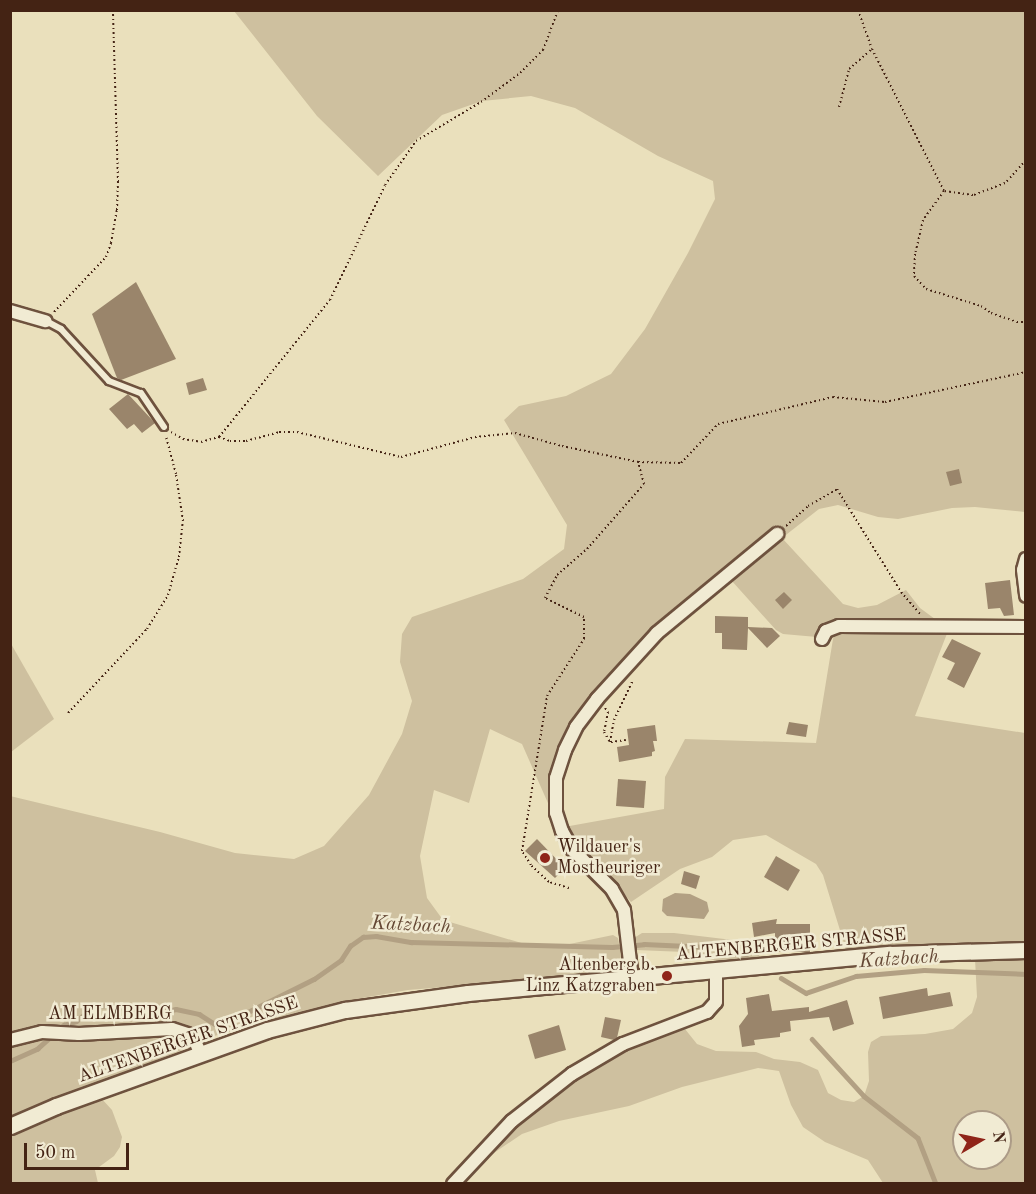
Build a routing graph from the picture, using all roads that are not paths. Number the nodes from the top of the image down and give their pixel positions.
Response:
1 (10, 311) edge
2 (46, 321) joint
3 (164, 427) road end
4 (777, 534) road end
5 (1026, 559) edge
6 (1026, 596) edge
7 (1026, 627) edge
8 (822, 639) dead end
9 (1026, 951) edge
10 (716, 972) junction
11 (632, 979) junction
12 (10, 1040) edge
13 (200, 1053) junction
14 (10, 1126) edge
15 (453, 1184) edge

1 - 2 street
2 - 3 lane
4 - 11 street
5 - 6 street
7 - 8 street
9 - 10 street, ALTENBERGER STRASSE
10 - 11 street, ALTENBERGER STRASSE
10 - 15 street
11 - 13 street, ALTENBERGER STRASSE
12 - 13 street, AM ELMBERG
13 - 14 street, ALTENBERGER STRASSE

